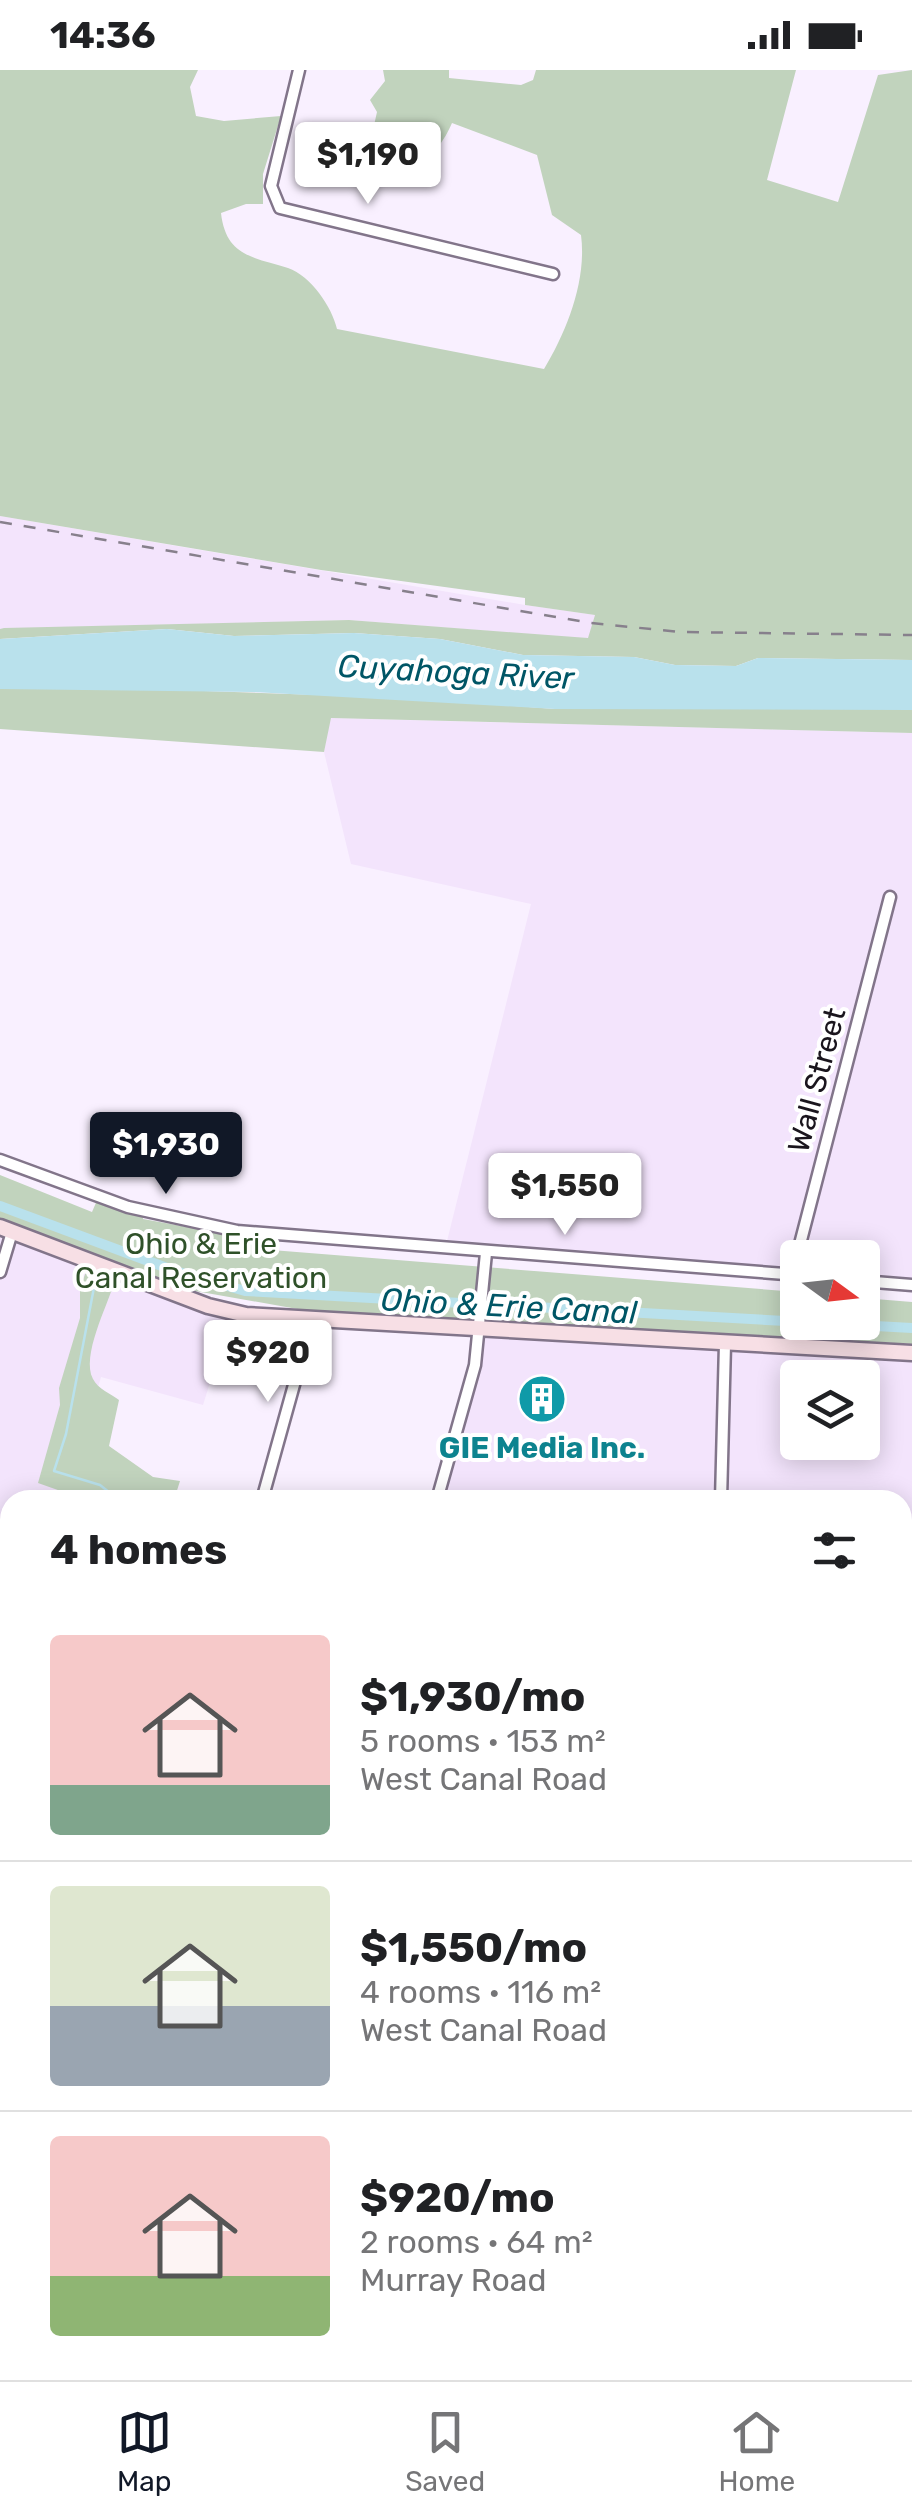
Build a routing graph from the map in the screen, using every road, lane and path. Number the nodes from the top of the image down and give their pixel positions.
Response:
1 (299, 70) edge
2 (553, 274) dead end
3 (890, 897) dead end
4 (0, 1160) edge
5 (6, 1230) edge
6 (804, 1240) edge
7 (486, 1253) junction
8 (0, 1272) edge
9 (780, 1274) edge
10 (880, 1283) edge
11 (912, 1286) edge
12 (312, 1320) junction
13 (482, 1322) junction
14 (724, 1344) junction
15 (912, 1353) edge
16 (265, 1490) edge
17 (440, 1490) edge
18 (721, 1490) edge

1 - 2 street
3 - 6 street, Wall Street
4 - 7 street
5 - 8 street
5 - 12 main road
7 - 9 street
7 - 13 street
10 - 11 street
12 - 13 main road
12 - 16 street
13 - 14 main road
13 - 17 street
14 - 15 main road
14 - 18 street

